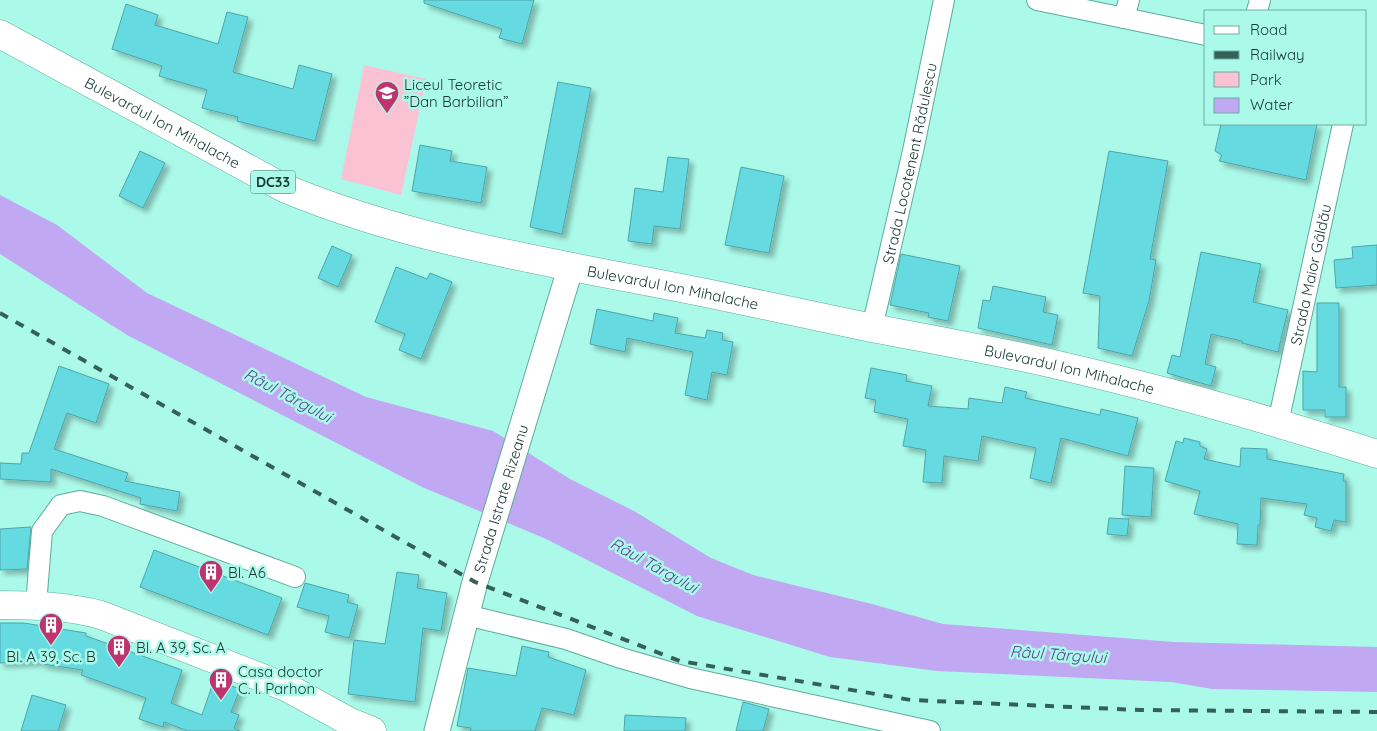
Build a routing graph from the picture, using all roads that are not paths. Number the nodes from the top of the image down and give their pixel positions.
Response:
1 (944, 0) edge
2 (1037, 0) edge
3 (1126, 9) edge
4 (0, 34) edge
5 (1204, 34) edge
6 (1342, 125) edge
7 (571, 266) junction
8 (872, 328) junction
9 (1278, 423) junction
10 (1377, 454) edge
11 (295, 577) dead end
12 (0, 605) edge
13 (36, 605) junction
14 (466, 615) junction
15 (372, 731) edge
16 (437, 731) edge
17 (930, 731) edge

1 - 8 street, Strada Locotenent Rădulescu
2 - 3 street
3 - 5 street
4 - 7 main road, Bulevardul Ion Mihalache / DC33
6 - 9 street, Strada Maior Gâldău
7 - 8 main road, Bulevardul Ion Mihalache
7 - 14 street, Strada Istrate Rizeanu
8 - 9 main road, Bulevardul Ion Mihalache
9 - 10 main road, Bulevardul Ion Mihalache
11 - 13 street
12 - 13 main road
13 - 15 main road
14 - 16 street, Strada Istrate Rizeanu
14 - 17 street

